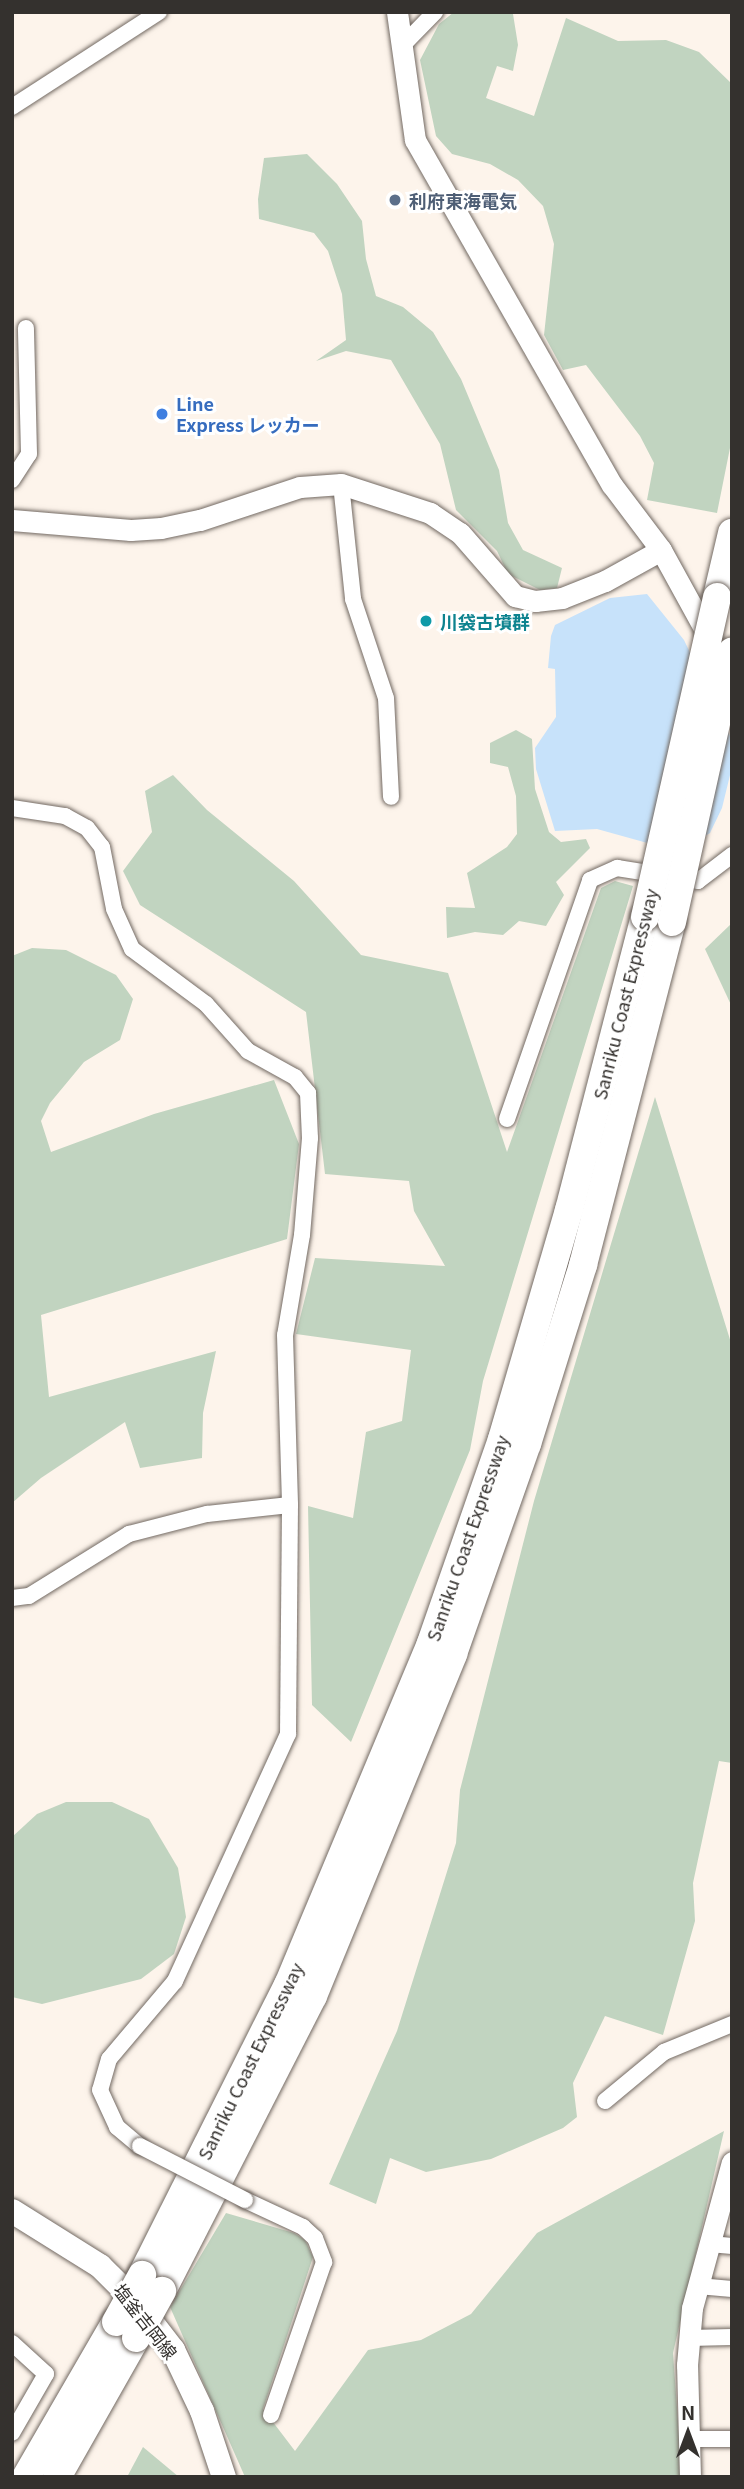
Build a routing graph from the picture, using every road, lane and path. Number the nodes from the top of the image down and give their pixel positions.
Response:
1 (159, 12) edge
2 (397, 12) edge
3 (435, 12) edge
4 (401, 47) junction
5 (12, 107) edge
6 (26, 327) dead end
7 (12, 480) edge
8 (341, 484) junction
9 (12, 520) edge
10 (732, 533) edge
11 (661, 550) junction
12 (732, 652) edge
13 (732, 683) edge
14 (391, 797) dead end
15 (12, 808) edge
16 (732, 855) edge
17 (659, 919) junction
18 (507, 1119) dead end
19 (290, 1505) junction
20 (12, 1598) edge
21 (732, 2024) edge
22 (605, 2101) dead end
23 (732, 2162) edge
24 (12, 2211) edge
25 (710, 2244) junction
26 (732, 2246) edge
27 (698, 2287) junction
28 (732, 2289) edge
29 (126, 2330) junction
30 (732, 2337) edge
31 (689, 2338) junction
32 (12, 2343) edge
33 (271, 2415) dead end
34 (12, 2433) edge
35 (732, 2438) edge
36 (689, 2439) junction
37 (26, 2477) edge
38 (57, 2477) edge
39 (224, 2477) edge
40 (690, 2477) edge

1 - 5 street
2 - 4 street
3 - 4 street
4 - 11 street
6 - 7 street
8 - 9 street
8 - 11 street
8 - 14 street
10 - 17 highway, Sanriku Coast Expressway, bridge
11 - 13 street
12 - 17 highway, Sanriku Coast Expressway, bridge
15 - 19 street
16 - 18 street
17 - 29 highway, Sanriku Coast Expressway, bridge
19 - 20 street
19 - 33 street, bridge
21 - 22 street
23 - 25 street
24 - 39 main road, 塩釜吉岡線
25 - 26 street
25 - 27 street
27 - 28 street
27 - 31 street
29 - 37 highway, Sanriku Coast Expressway
29 - 38 highway, Sanriku Coast Expressway
30 - 31 street
31 - 36 street
32 - 34 street
35 - 36 street
36 - 40 street

